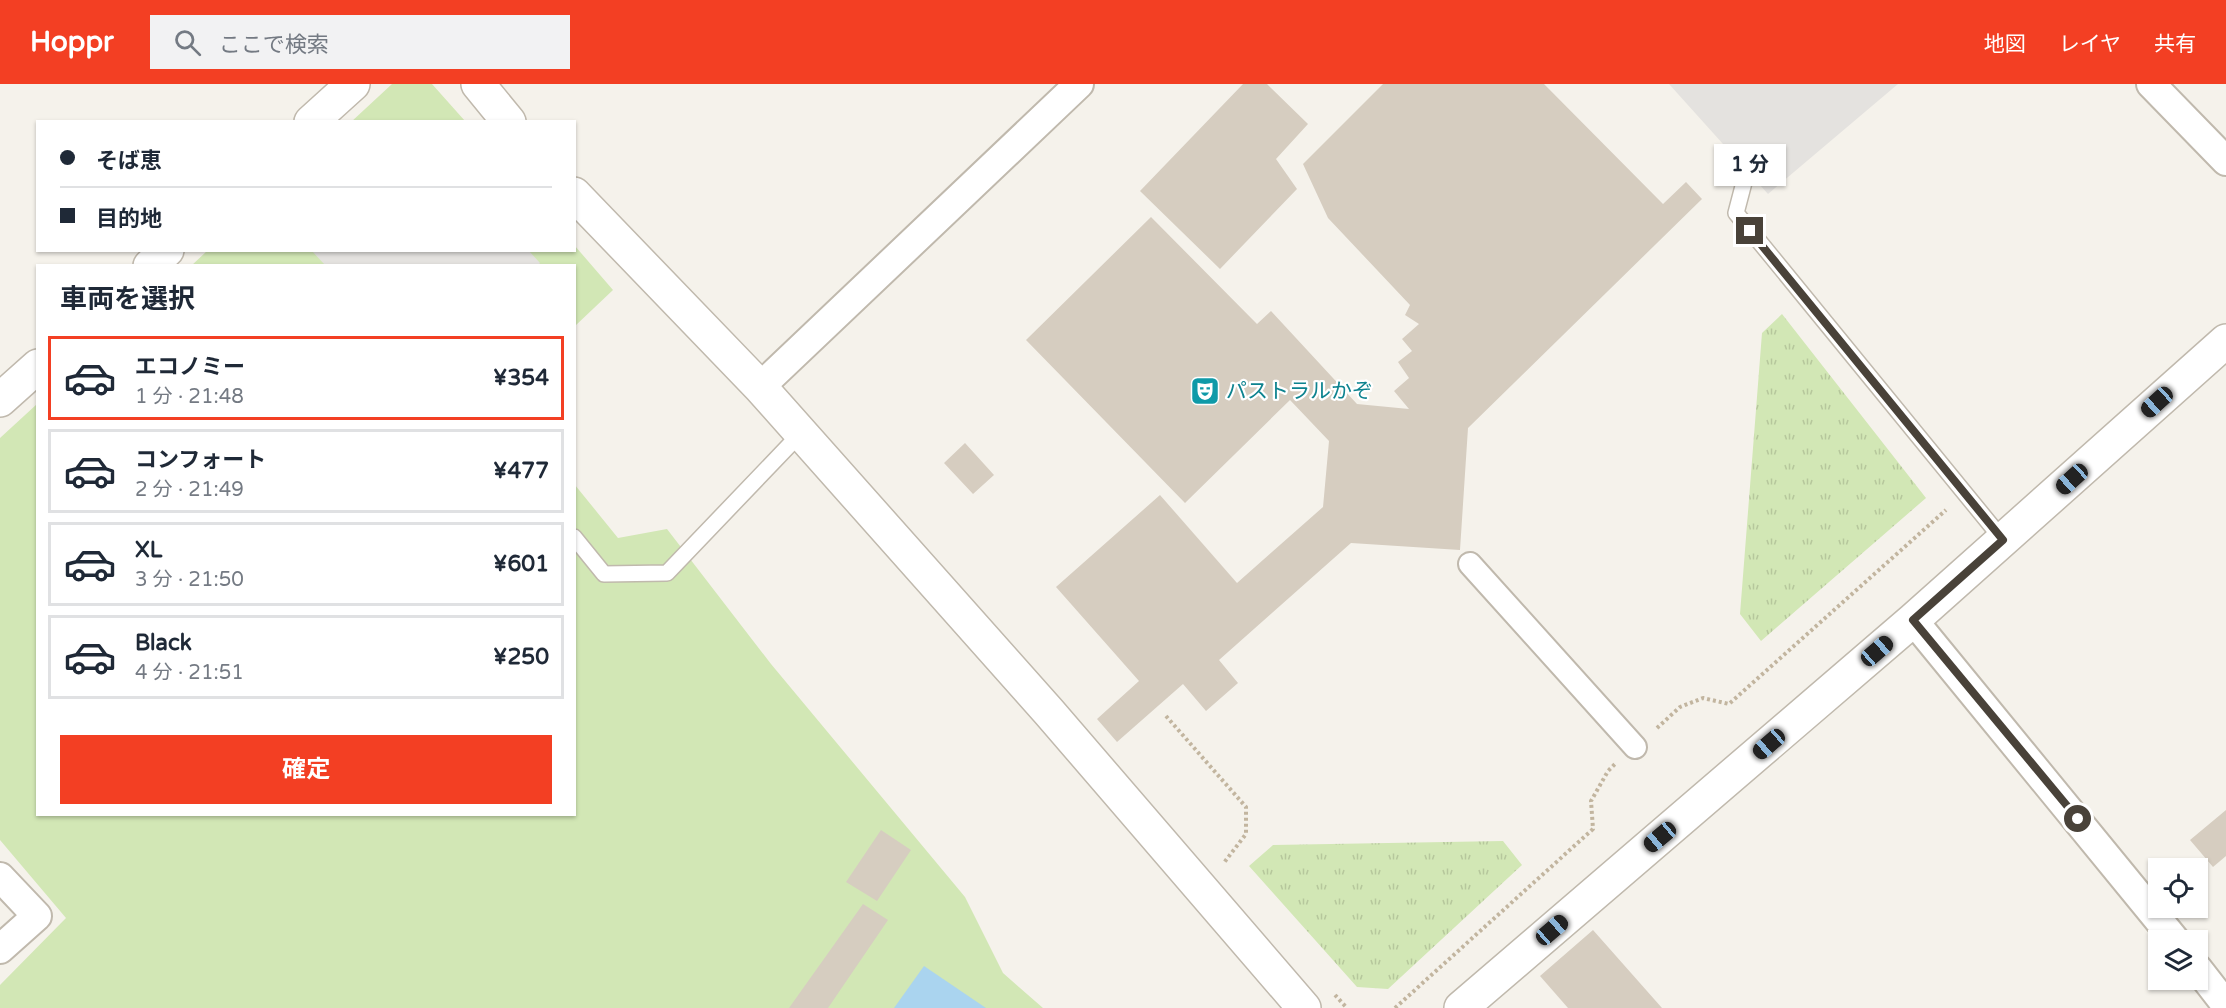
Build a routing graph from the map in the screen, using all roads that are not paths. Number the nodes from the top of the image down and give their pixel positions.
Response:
1 (353, 84) edge
2 (478, 84) edge
3 (1079, 84) edge
4 (2151, 84) edge
5 (313, 120) edge
6 (507, 120) edge
7 (2226, 161) edge
8 (1747, 171) dead end
9 (576, 196) edge
10 (165, 252) edge
11 (152, 264) edge
12 (2226, 341) edge
13 (36, 368) edge
14 (760, 387) junction
15 (0, 400) edge
16 (801, 433) junction
17 (576, 539) edge
18 (2003, 540) junction
19 (1470, 564) dead end
20 (1913, 620) junction
21 (1635, 747) road end
22 (0, 878) edge
23 (2167, 930) edge
24 (0, 949) edge
25 (2208, 982) edge
26 (2226, 1005) edge
27 (1304, 1008) edge
28 (1461, 1008) edge

1 - 5 street
2 - 6 street
3 - 14 street
4 - 7 street
8 - 18 lane
9 - 14 street
10 - 11 street
12 - 18 street
13 - 15 street
14 - 16 street
16 - 17 lane
16 - 27 street
18 - 20 street
19 - 21 street
20 - 23 street
20 - 28 street
22 - 24 street
25 - 26 street

